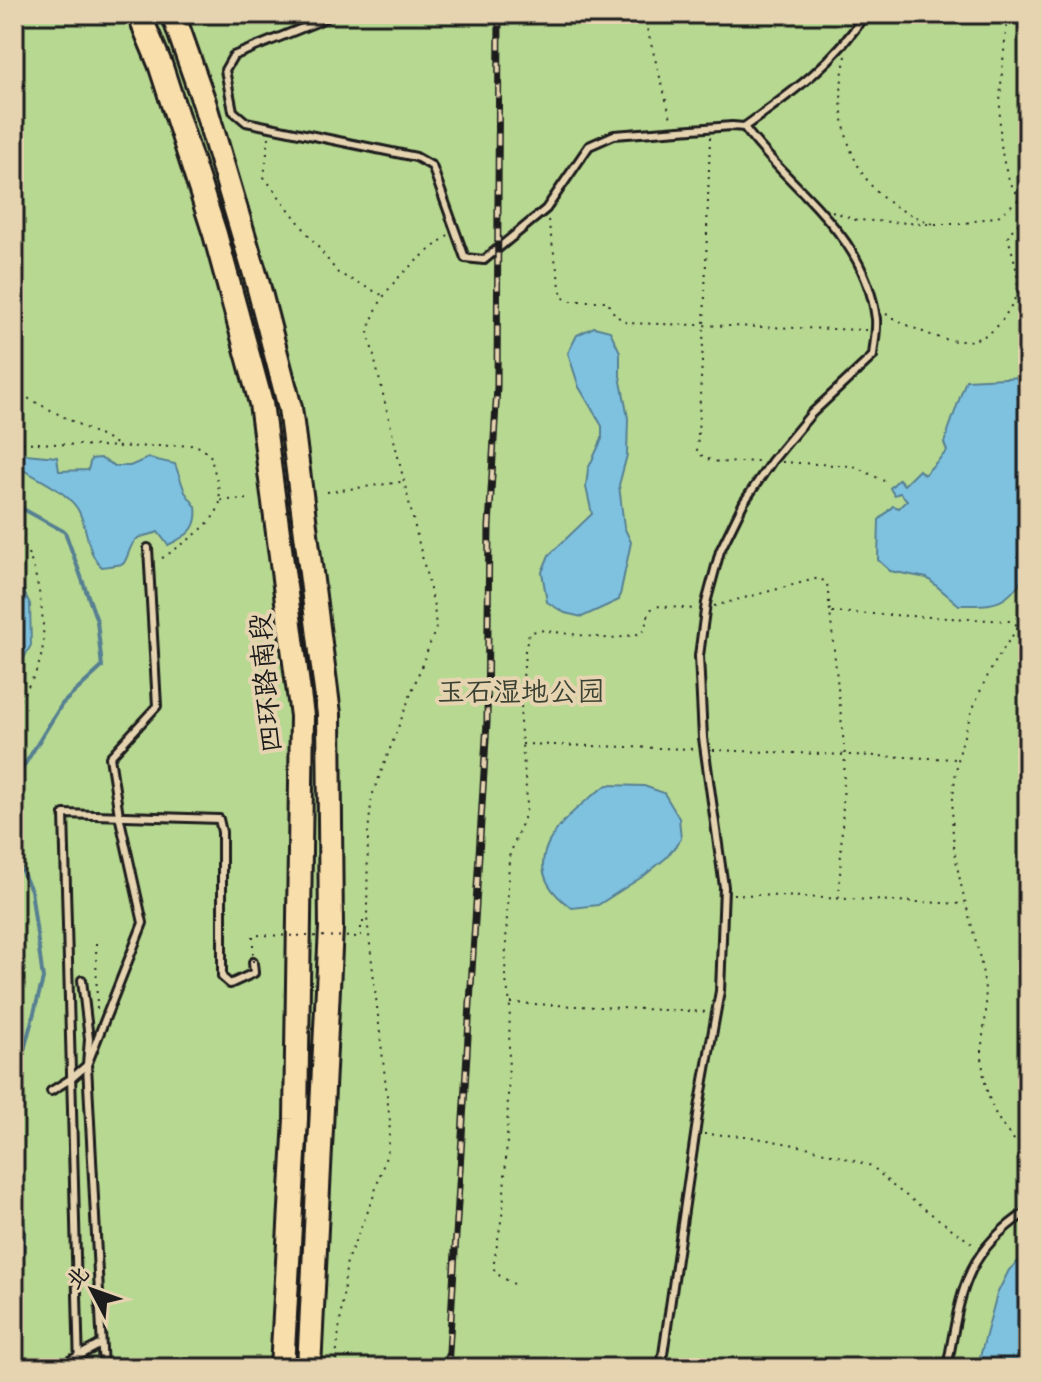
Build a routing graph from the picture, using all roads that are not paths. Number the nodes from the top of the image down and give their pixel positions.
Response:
1 (139, 14) edge
2 (173, 14) edge
3 (313, 14) edge
4 (331, 14) edge
5 (865, 14) edge
6 (317, 22) junction
7 (744, 127) junction
8 (148, 548) dead end
9 (119, 815) junction
10 (253, 962) road end
11 (82, 980) dead end
12 (87, 1065) junction
13 (72, 1078) junction
14 (51, 1091) dead end
15 (1026, 1212) edge
16 (101, 1344) junction
17 (77, 1355) junction
18 (56, 1368) edge
19 (79, 1368) edge
20 (103, 1368) edge
21 (282, 1368) edge
22 (309, 1368) edge
23 (661, 1368) edge
24 (947, 1368) edge

1 - 21 highway, 四环路南段
2 - 22 highway, 四环路南段
3 - 6 lane
4 - 6 lane
5 - 7 lane
6 - 7 lane
7 - 23 lane
8 - 9 lane
9 - 10 lane
9 - 12 lane
9 - 13 lane
11 - 12 lane
12 - 13 lane
12 - 16 lane
13 - 14 lane
13 - 17 lane
15 - 24 lane
16 - 17 lane
16 - 20 lane
17 - 18 lane
17 - 19 lane

